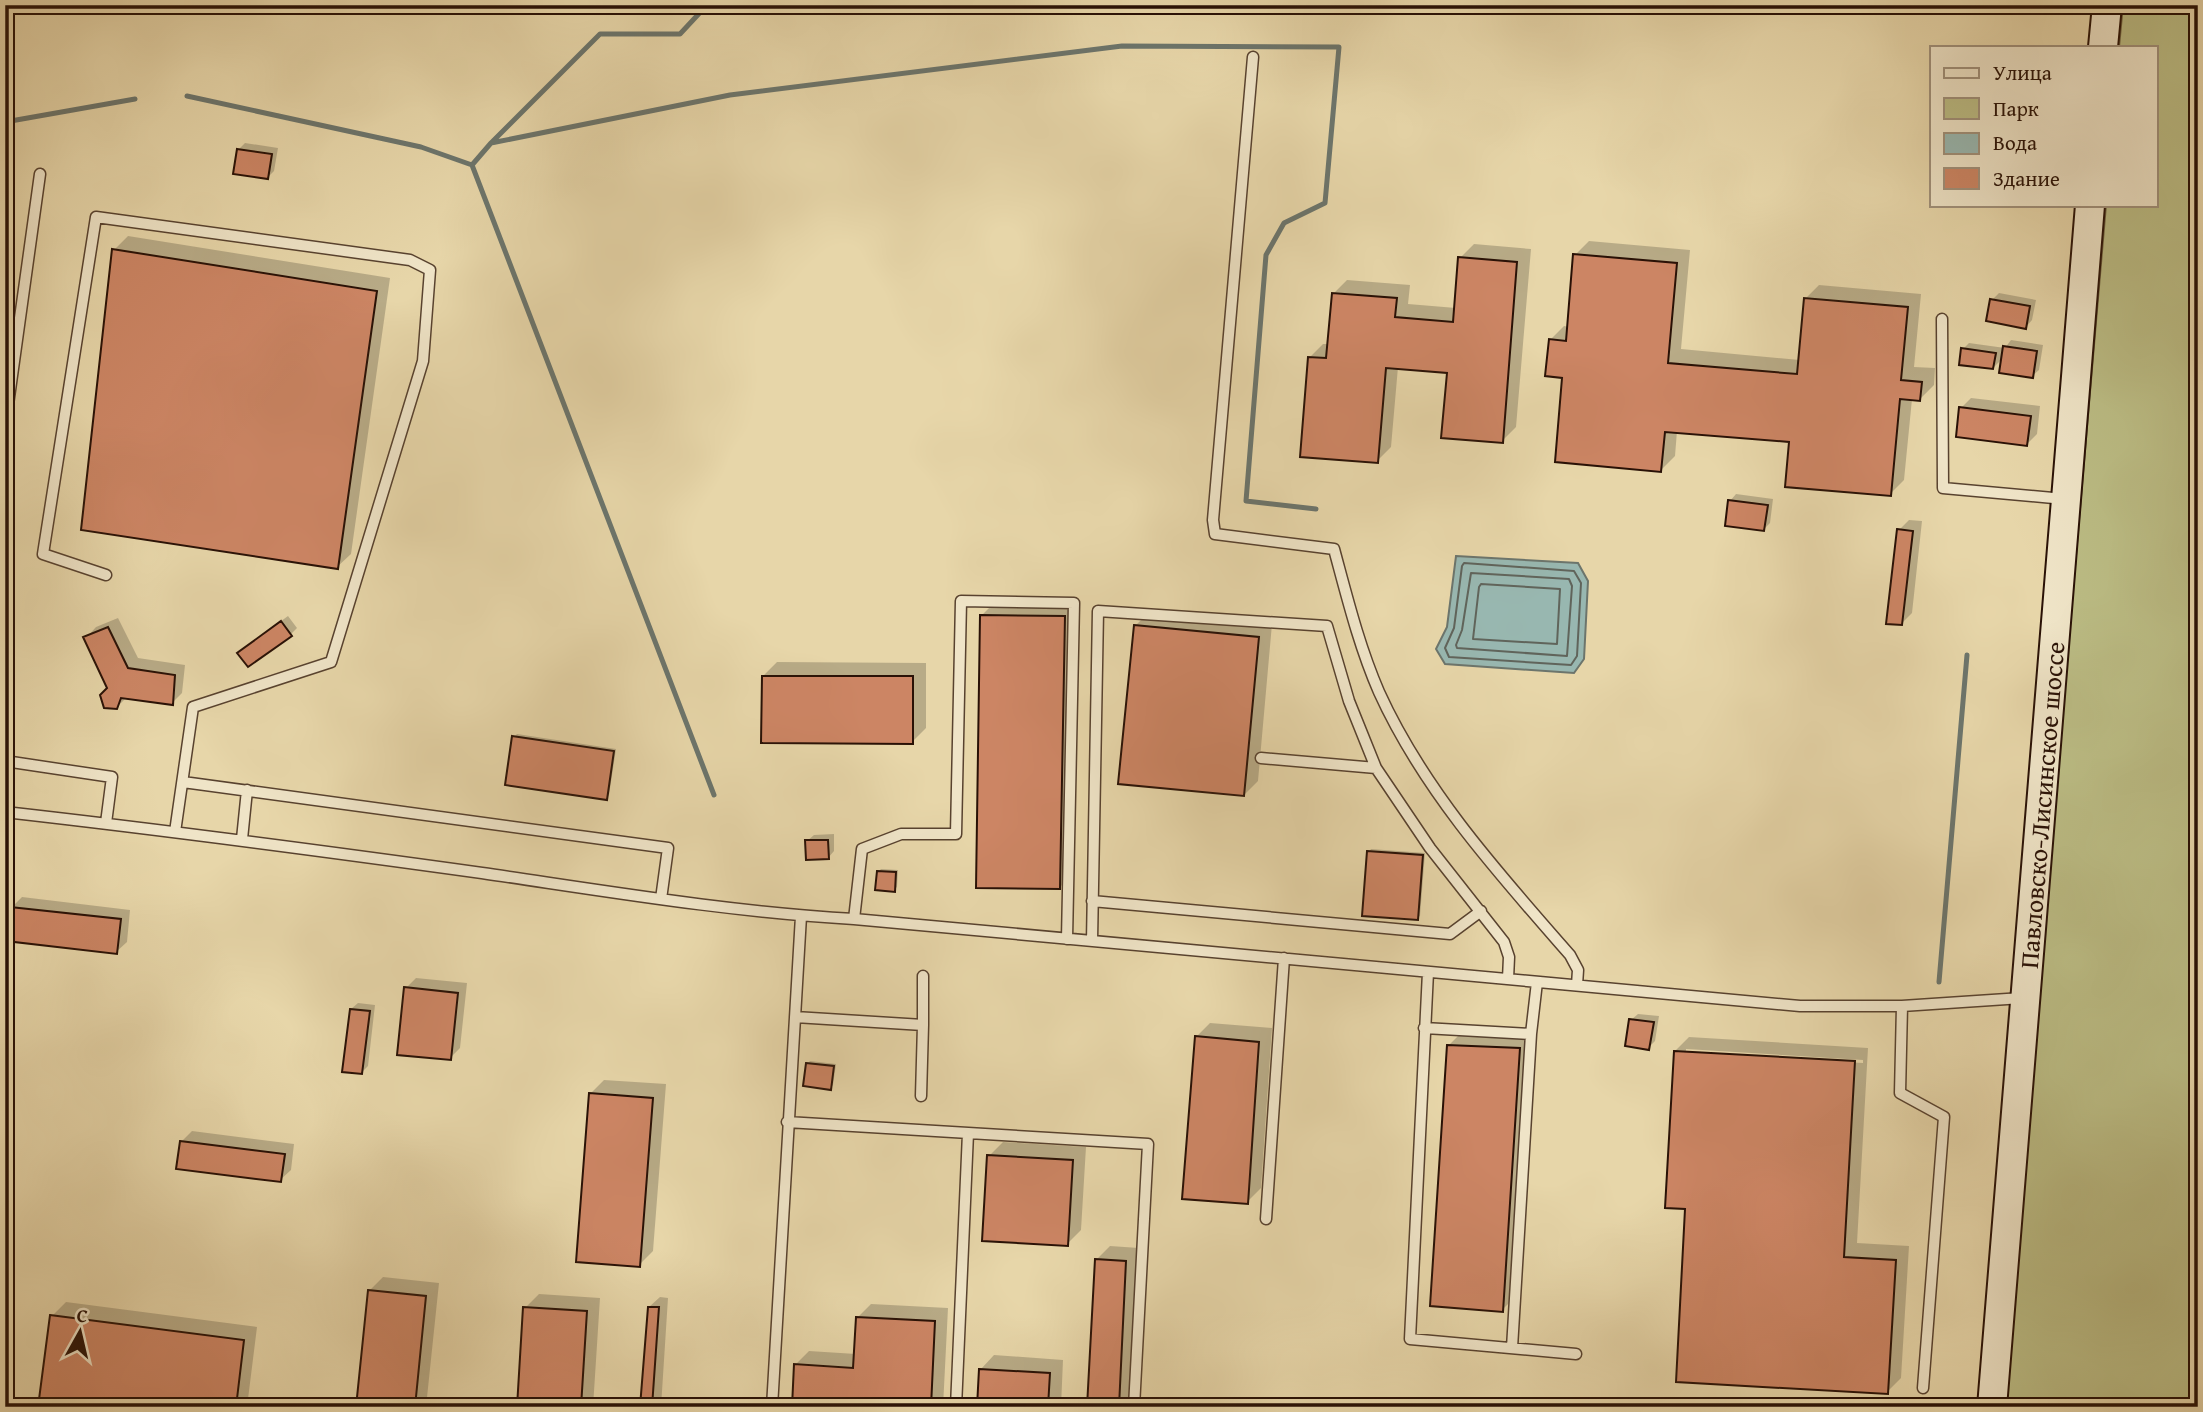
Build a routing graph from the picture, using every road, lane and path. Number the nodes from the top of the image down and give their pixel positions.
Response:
1 (2107, 5) edge
2 (2103, 46) edge
3 (1253, 57) dead end
4 (40, 174) dead end
5 (2090, 206) edge
6 (1942, 319) dead end
7 (5, 426) edge
8 (2065, 499) junction
9 (106, 575) dead end
10 (1261, 758) dead end
11 (5, 761) edge
12 (1376, 768) junction
13 (183, 782) junction
14 (247, 790) junction
15 (5, 812) edge
16 (106, 823) junction
17 (175, 832) junction
18 (242, 839) junction
19 (661, 899) junction
20 (1092, 901) junction
21 (1481, 911) junction
22 (801, 916) junction
23 (854, 919) junction
24 (1067, 939) junction
25 (1092, 941) junction
26 (1283, 958) junction
27 (1428, 972) junction
28 (923, 976) dead end
29 (1508, 979) junction
30 (1537, 982) junction
31 (1577, 985) junction
32 (2026, 998) junction
33 (1902, 1006) junction
34 (795, 1017) junction
35 (923, 1025) junction
36 (1424, 1028) junction
37 (1531, 1034) junction
38 (920, 1096) dead end
39 (788, 1122) junction
40 (968, 1133) junction
41 (1266, 1219) dead end
42 (1512, 1348) junction
43 (1576, 1354) dead end
44 (1923, 1388) dead end
45 (772, 1407) edge
46 (956, 1407) edge
47 (1134, 1407) edge
48 (1992, 1407) edge

1 - 2 main road
3 - 31 lane
4 - 7 lane
5 - 8 main road, Павловско-Лисинское шоссе
6 - 8 lane
8 - 32 main road, Павловско-Лисинское шоссе
9 - 13 lane
10 - 12 lane
11 - 16 lane
12 - 20 lane
12 - 21 lane
13 - 14 lane
13 - 17 lane
14 - 18 lane
14 - 19 lane
15 - 16 lane
16 - 17 lane
17 - 18 lane
18 - 19 lane
19 - 22 lane
20 - 21 lane
20 - 25 lane
21 - 29 lane
22 - 23 lane
22 - 34 lane
23 - 24 lane
23 - 24 lane
24 - 25 lane
25 - 26 lane
26 - 27 lane
26 - 41 lane
27 - 29 lane
27 - 36 lane
28 - 35 lane
29 - 30 lane
30 - 31 lane
30 - 37 lane
31 - 33 lane
32 - 33 lane
32 - 48 main road, Павловско-Лисинское шоссе
33 - 44 lane
34 - 35 lane
34 - 39 lane
35 - 38 lane
36 - 37 lane
36 - 42 lane
37 - 42 lane
39 - 40 lane
39 - 45 lane
40 - 46 lane
40 - 47 lane
42 - 43 lane

